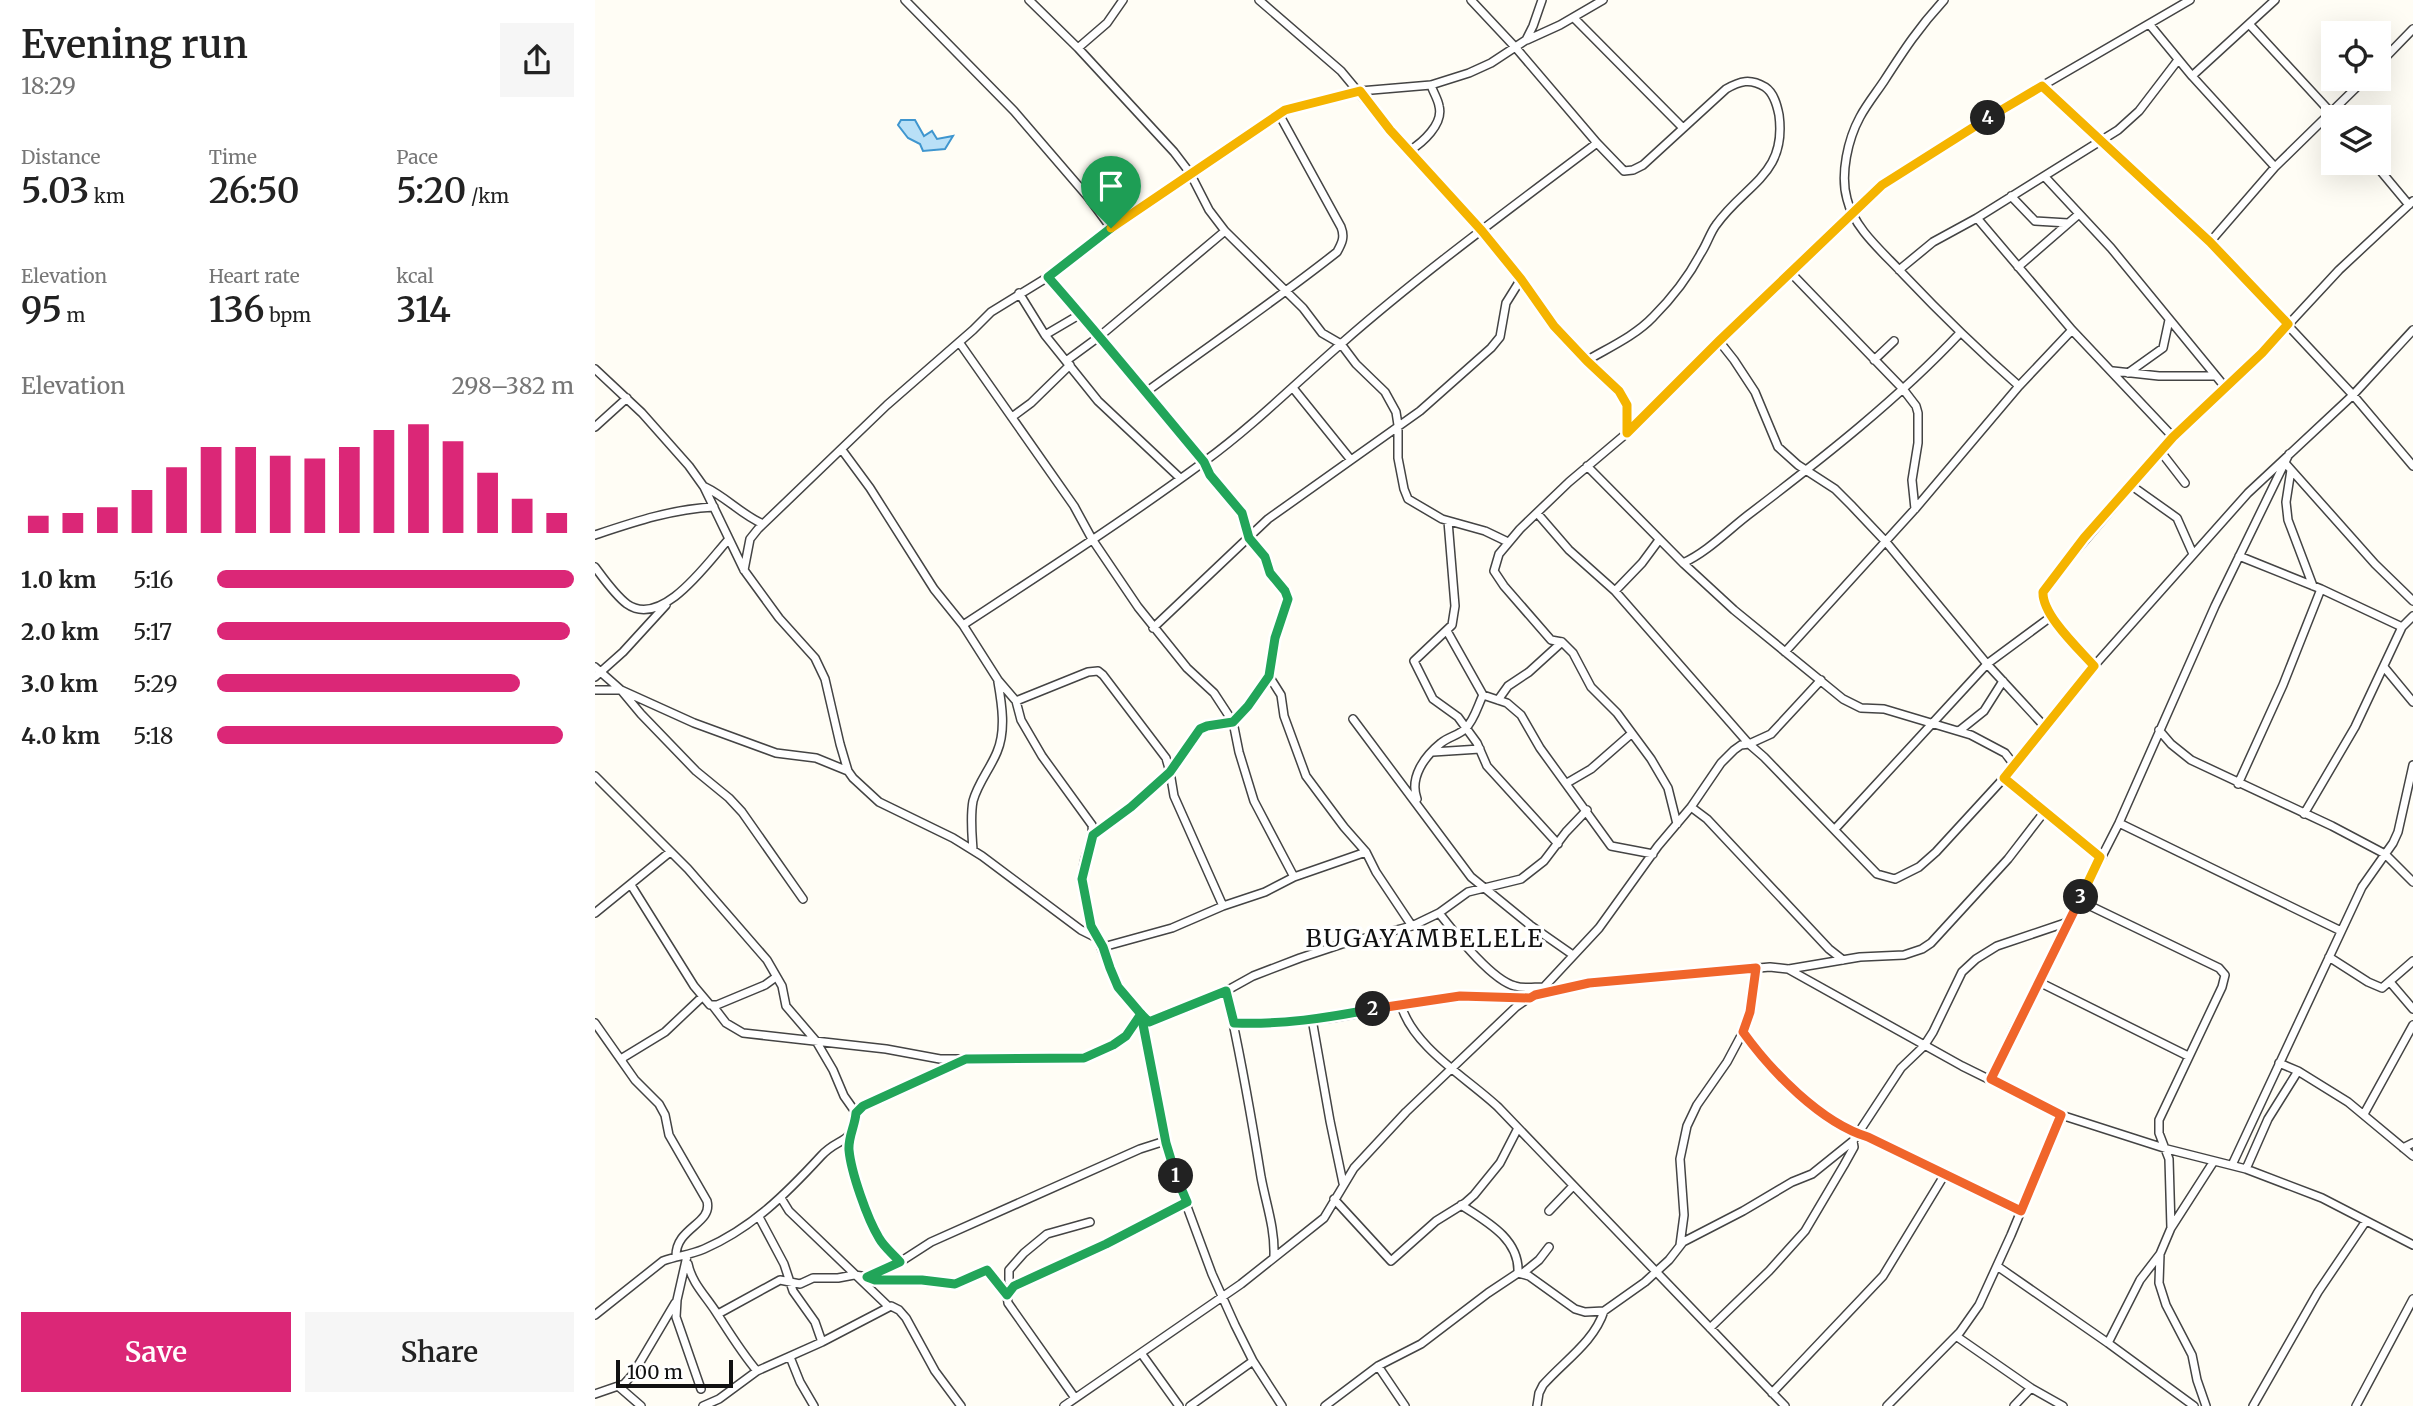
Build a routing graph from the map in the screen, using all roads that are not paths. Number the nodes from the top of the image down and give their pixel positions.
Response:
1 (905, 0) edge
2 (1029, 0) edge
3 (1123, 0) edge
4 (1259, 0) edge
5 (1471, 0) edge
6 (1542, 0) edge
7 (1603, 0) edge
8 (1944, 0) edge
9 (2190, 0) edge
10 (2276, 0) edge
11 (1574, 18) junction
12 (2250, 24) junction
13 (2150, 25) junction
14 (2413, 29) edge
15 (1526, 40) junction
16 (1078, 48) junction
17 (1516, 48) junction
18 (2391, 52) edge
19 (2178, 60) junction
20 (2192, 76) junction
21 (1431, 85) junction
22 (2042, 86) junction
23 (1360, 91) junction
24 (2355, 91) edge
25 (2325, 105) edge
26 (2343, 105) edge
27 (1279, 114) junction
28 (2321, 126) edge
29 (1683, 128) junction
30 (2101, 141) junction
31 (1597, 143) junction
32 (1409, 151) junction
33 (2275, 167) junction
34 (1190, 173) junction
35 (2385, 175) edge
36 (2045, 177) junction
37 (2011, 196) junction
38 (2411, 203) edge
39 (1852, 212) junction
40 (2079, 214) junction
41 (1977, 219) junction
42 (2068, 223) junction
43 (1111, 228) junction
44 (1225, 231) junction
45 (1482, 231) junction
46 (2210, 242) junction
47 (2018, 267) junction
48 (1899, 270) junction
49 (1791, 274) junction
50 (1048, 277) junction
51 (1521, 279) junction
52 (1019, 293) junction
53 (1286, 293) junction
54 (1079, 315) junction
55 (2169, 320) junction
56 (2288, 324) junction
57 (2072, 330) junction
58 (2413, 330) edge
59 (1960, 333) junction
60 (1045, 335) junction
61 (1100, 336) junction
62 (1719, 341) junction
63 (1894, 341) dead end
64 (959, 342) junction
65 (1341, 344) junction
66 (1874, 360) junction
67 (1587, 361) junction
68 (1068, 363) junction
69 (595, 369) edge
70 (2113, 371) junction
71 (2128, 373) junction
72 (2215, 376) junction
73 (2019, 386) junction
74 (2225, 387) junction
75 (1293, 388) junction
76 (1903, 389) junction
77 (1146, 392) junction
78 (2353, 395) junction
79 (627, 398) junction
80 (1012, 416) junction
81 (1398, 425) junction
82 (595, 427) edge
83 (1627, 433) junction
84 (2173, 437) junction
85 (842, 450) junction
86 (2161, 452) junction
87 (2290, 453) junction
88 (1351, 460) junction
89 (1204, 462) junction
90 (1587, 466) junction
91 (2413, 466) edge
92 (2288, 467) junction
93 (1806, 470) junction
94 (1180, 478) junction
95 (2185, 483) dead end
96 (704, 486) junction
97 (2132, 486) junction
98 (713, 507) junction
99 (1915, 509) junction
100 (1537, 513) junction
101 (1448, 521) junction
102 (763, 524) junction
103 (595, 535) edge
104 (1249, 538) junction
105 (1092, 539) junction
106 (728, 540) junction
107 (1658, 540) junction
108 (1508, 542) junction
109 (1886, 542) junction
110 (2193, 554) junction
111 (2239, 556) junction
112 (1683, 564) junction
113 (595, 567) edge
114 (744, 570) junction
115 (2317, 588) junction
116 (1615, 591) junction
117 (2413, 601) edge
118 (666, 605) junction
119 (2052, 616) junction
120 (2413, 616) edge
121 (963, 625) junction
122 (2402, 627) junction
123 (1153, 628) junction
124 (1447, 631) junction
125 (1562, 642) junction
126 (1785, 652) junction
127 (1987, 664) junction
128 (2094, 666) junction
129 (2384, 667) junction
130 (597, 672) edge
131 (1269, 676) junction
132 (997, 680) junction
133 (1821, 680) junction
134 (2003, 681) junction
135 (595, 690) edge
136 (621, 690) junction
137 (1482, 695) junction
138 (1497, 700) junction
139 (1016, 701) junction
140 (2413, 702) edge
141 (1353, 719) dead end
142 (1233, 722) junction
143 (1932, 724) junction
144 (1467, 728) junction
145 (2046, 728) junction
146 (2159, 730) junction
147 (1959, 731) junction
148 (1631, 734) junction
149 (1749, 744) junction
150 (1480, 749) junction
151 (1433, 752) junction
152 (2413, 765) edge
153 (2015, 766) junction
154 (848, 771) junction
155 (1170, 772) junction
156 (595, 776) edge
157 (2004, 778) junction
158 (1567, 783) junction
159 (2238, 784) junction
160 (2410, 789) edge
161 (1419, 806) junction
162 (1691, 807) junction
163 (1587, 810) junction
164 (2045, 811) junction
165 (2304, 814) junction
166 (2119, 823) junction
167 (1677, 824) junction
168 (1835, 829) junction
169 (1093, 835) junction
170 (1558, 844) junction
171 (973, 850) junction
172 (670, 852) junction
173 (1366, 852) junction
174 (1653, 854) junction
175 (2385, 854) junction
176 (2100, 857) junction
177 (1294, 877) junction
178 (2413, 882) edge
179 (631, 885) junction
180 (1482, 888) junction
181 (803, 899) dead end
182 (2080, 901) junction
183 (1223, 906) junction
184 (595, 913) edge
185 (1439, 913) junction
186 (2068, 922) junction
187 (1412, 926) junction
188 (2341, 931) junction
189 (1097, 938) junction
190 (1103, 947) junction
191 (1573, 955) junction
192 (2329, 957) junction
193 (1843, 960) junction
194 (2413, 961) edge
195 (1756, 968) junction
196 (1788, 969) junction
197 (776, 977) junction
198 (2039, 982) junction
199 (2390, 982) junction
200 (1544, 987) junction
201 (1226, 991) junction
202 (1532, 996) junction
203 (702, 997) junction
204 (1401, 1005) junction
205 (713, 1006) junction
206 (2413, 1009) edge
207 (1141, 1014) junction
208 (1313, 1019) junction
209 (595, 1023) edge
210 (1234, 1023) junction
211 (2413, 1025) edge
212 (1743, 1032) junction
213 (816, 1041) junction
214 (1924, 1046) junction
215 (2188, 1056) junction
216 (966, 1059) junction
217 (622, 1060) junction
218 (2279, 1063) junction
219 (1451, 1069) junction
220 (2298, 1071) junction
221 (1991, 1079) junction
222 (856, 1113) junction
223 (2364, 1114) junction
224 (2061, 1115) junction
225 (1518, 1129) junction
226 (1859, 1134) junction
227 (850, 1135) junction
228 (1165, 1141) junction
229 (1853, 1141) junction
230 (2413, 1143) edge
231 (2403, 1147) junction
232 (2167, 1149) junction
233 (2413, 1156) edge
234 (2214, 1161) junction
235 (2232, 1165) junction
236 (2246, 1169) junction
237 (1945, 1174) junction
238 (1343, 1183) junction
239 (1573, 1186) junction
240 (781, 1198) junction
241 (1334, 1199) junction
242 (1187, 1202) junction
243 (1461, 1205) junction
244 (1549, 1211) dead end
245 (2021, 1211) junction
246 (759, 1217) junction
247 (1090, 1222) dead end
248 (2367, 1222) junction
249 (2171, 1228) junction
250 (2413, 1244) edge
251 (1680, 1245) junction
252 (1549, 1247) dead end
253 (2160, 1254) junction
254 (676, 1256) junction
255 (687, 1256) junction
256 (1274, 1256) junction
257 (900, 1262) junction
258 (1997, 1266) junction
259 (1657, 1271) junction
260 (1520, 1273) junction
261 (855, 1275) junction
262 (867, 1277) junction
263 (791, 1281) junction
264 (1014, 1286) junction
265 (1007, 1295) junction
266 (1222, 1297) junction
267 (2413, 1299) edge
268 (677, 1300) junction
269 (888, 1306) junction
270 (1604, 1311) junction
271 (718, 1314) junction
272 (595, 1315) edge
273 (1710, 1328) junction
274 (1957, 1336) junction
275 (822, 1342) junction
276 (2108, 1343) junction
277 (1141, 1353) junction
278 (790, 1357) junction
279 (1253, 1361) junction
280 (1378, 1366) junction
281 (757, 1371) junction
282 (618, 1386) junction
283 (2031, 1388) junction
284 (701, 1390) dead end
285 (1772, 1393) junction
286 (595, 1394) edge
287 (1075, 1398) junction
288 (1195, 1405) edge
289 (641, 1406) edge
290 (703, 1406) edge
291 (814, 1406) edge
292 (961, 1406) edge
293 (1064, 1406) edge
294 (1179, 1406) edge
295 (1282, 1406) edge
296 (1325, 1406) edge
297 (1405, 1406) edge
298 (1537, 1406) edge
299 (1785, 1406) edge
300 (1887, 1406) edge
301 (2014, 1406) edge
302 (2063, 1406) edge
303 (2194, 1406) edge
304 (2206, 1406) edge
305 (2253, 1406) edge
306 (2356, 1406) edge

1 - 43 street
2 - 16 street
3 - 16 street
4 - 23 street
5 - 17 street
6 - 15 street
7 - 11 street
8 - 39 street
9 - 13 street
10 - 12 street
11 - 15 street
11 - 29 street
12 - 20 street
12 - 25 street
13 - 19 street
13 - 22 street
14 - 18 street
15 - 17 street
16 - 34 street
17 - 21 street
17 - 31 street
19 - 20 street
19 - 30 street
20 - 33 street
21 - 23 street
21 - 32 street
22 - 30 street
22 - 39 street
23 - 27 street
23 - 32 street
24 - 26 street
27 - 34 street
27 - 53 street
28 - 33 street
29 - 31 street
29 - 67 street
30 - 36 street
30 - 46 street
31 - 45 street
32 - 45 street
33 - 46 street
34 - 43 street
34 - 44 street
35 - 38 street
36 - 37 street
36 - 40 street
37 - 41 street
37 - 42 street
38 - 56 street
39 - 48 street
39 - 49 street
40 - 42 street
40 - 55 street
41 - 47 street
41 - 48 street
42 - 47 street
43 - 50 street
44 - 53 street
44 - 61 street
45 - 51 street
45 - 65 street
46 - 56 street
47 - 57 street
48 - 59 street
49 - 62 street
49 - 66 street
50 - 52 street
50 - 54 street
51 - 67 street
51 - 81 street
52 - 60 street
52 - 64 street
53 - 65 street
53 - 77 street
54 - 60 street
54 - 61 street
55 - 71 street
55 - 72 street
56 - 74 street
56 - 78 street
57 - 70 street
57 - 73 street
58 - 78 street
59 - 73 street
59 - 76 street
60 - 68 street
61 - 68 street
61 - 77 street
62 - 83 street
62 - 93 street
63 - 66 street
64 - 80 street
64 - 85 street
65 - 75 street
65 - 81 street
66 - 76 street
67 - 83 street
68 - 80 street
68 - 94 street
69 - 79 street
70 - 71 street
70 - 84 street
71 - 72 street
72 - 74 street
73 - 99 street
74 - 84 street
75 - 88 street
75 - 89 street
76 - 93 street
76 - 99 street
77 - 89 street
78 - 87 street
78 - 91 street
79 - 82 street
79 - 96 street
80 - 105 street
81 - 88 street
81 - 101 street
83 - 90 street
84 - 86 street
85 - 102 street
85 - 121 street
86 - 95 street
86 - 97 street
87 - 92 street
87 - 110 street
88 - 104 street
89 - 94 street
89 - 104 street
90 - 100 street
90 - 107 street
92 - 111 street
92 - 115 street
92 - 117 street
93 - 109 street
93 - 112 street
94 - 105 street
96 - 98 street
96 - 102 street
97 - 110 street
97 - 119 street
98 - 103 street
98 - 106 street
99 - 109 street
100 - 108 street
100 - 116 street
101 - 108 street
101 - 124 street
102 - 114 street
104 - 123 street
104 - 131 street
105 - 121 street
105 - 123 street
106 - 114 street
106 - 118 street
107 - 112 street
107 - 116 street
108 - 125 street
109 - 126 street
109 - 127 street
110 - 128 street
111 - 115 street
111 - 146 street
112 - 126 street
113 - 118 street
114 - 154 street
115 - 122 street
115 - 159 street
116 - 149 street
118 - 130 street
119 - 127 street
119 - 128 street
120 - 122 street
121 - 132 street
122 - 129 street
123 - 142 street
124 - 137 street
124 - 144 street
125 - 138 street
125 - 148 street
126 - 133 street
127 - 134 street
127 - 143 street
128 - 145 street
129 - 140 street
129 - 165 street
130 - 136 street
131 - 142 street
131 - 173 street
132 - 139 street
132 - 171 street
133 - 143 street
133 - 149 street
134 - 145 street
134 - 147 street
135 - 136 street
136 - 154 street
136 - 181 street
137 - 138 street
137 - 144 street
138 - 158 street
139 - 155 street
139 - 169 street
141 - 161 street
142 - 155 street
142 - 177 street
143 - 147 street
143 - 168 street
144 - 150 street
144 - 151 street
145 - 153 street
146 - 159 street
146 - 166 street
147 - 153 street
148 - 158 street
148 - 167 street
149 - 162 street
149 - 168 street
150 - 151 street
150 - 170 street
151 - 161 street
152 - 160 street
153 - 157 street
154 - 171 street
155 - 169 street
155 - 183 street
156 - 172 street
157 - 164 street
157 - 168 street
158 - 163 street
159 - 165 street
160 - 175 street
161 - 180 street
162 - 167 street
162 - 193 street
163 - 170 street
163 - 174 street
164 - 176 street
164 - 193 street
165 - 175 street
166 - 176 street
166 - 188 street
167 - 174 street
169 - 189 street
170 - 180 street
171 - 189 street
172 - 179 street
172 - 197 street
173 - 177 street
173 - 187 street
174 - 191 street
175 - 178 street
175 - 188 street
176 - 182 street
177 - 183 street
179 - 184 street
179 - 203 street
180 - 185 street
180 - 191 street
182 - 186 street
182 - 215 street
183 - 190 street
185 - 187 street
185 - 200 street
186 - 198 street
186 - 214 street
187 - 201 street
188 - 192 street
189 - 190 street
190 - 207 street
191 - 200 street
192 - 199 street
192 - 218 street
193 - 196 street
194 - 199 street
195 - 196 street
195 - 202 street
195 - 212 street
196 - 214 street
197 - 205 street
197 - 213 street
198 - 215 street
198 - 221 street
199 - 206 street
200 - 202 street
201 - 207 street
201 - 210 street
202 - 204 street
202 - 219 street
203 - 205 street
203 - 217 street
204 - 208 street
204 - 219 street
205 - 213 street
207 - 216 street
207 - 228 street
208 - 210 street
208 - 238 street
209 - 217 street
210 - 256 street
211 - 223 street
212 - 226 street
212 - 251 street
213 - 216 street
213 - 222 street
214 - 221 street
214 - 226 street
215 - 232 street
216 - 222 street
217 - 254 street
218 - 220 street
218 - 235 street
219 - 225 street
219 - 238 street
220 - 223 street
220 - 236 street
221 - 224 street
222 - 227 street
223 - 231 street
224 - 232 street
224 - 245 street
225 - 239 street
225 - 243 street
226 - 229 street
226 - 237 street
227 - 240 street
227 - 257 street
228 - 242 street
228 - 257 street
229 - 251 street
229 - 273 street
230 - 231 street
231 - 233 street
232 - 234 street
232 - 249 street
234 - 235 street
234 - 249 street
235 - 236 street
236 - 248 street
237 - 245 street
237 - 285 street
238 - 241 street
239 - 244 street
239 - 259 street
240 - 246 street
240 - 261 street
241 - 243 street
241 - 256 street
242 - 264 street
242 - 266 street
243 - 260 street
245 - 258 street
246 - 255 street
246 - 263 street
247 - 264 street
248 - 250 street
248 - 305 street
249 - 253 street
251 - 259 street
252 - 260 street
253 - 276 street
253 - 304 street
254 - 255 street
254 - 272 street
255 - 268 street
255 - 271 street
256 - 266 street
257 - 262 street
258 - 274 street
258 - 276 street
259 - 270 street
259 - 273 street
260 - 270 street
260 - 280 street
261 - 262 street
261 - 263 street
261 - 269 street
262 - 265 street
263 - 271 street
263 - 275 street
264 - 265 street
265 - 287 street
266 - 277 street
266 - 279 street
267 - 306 street
268 - 282 street
268 - 284 street
269 - 275 street
269 - 292 street
270 - 298 street
271 - 281 street
273 - 285 street
274 - 283 street
274 - 300 street
275 - 278 street
276 - 303 street
277 - 287 street
277 - 294 street
278 - 281 street
278 - 291 street
279 - 288 street
279 - 295 street
280 - 296 street
280 - 297 street
281 - 290 street
282 - 286 street
282 - 289 street
283 - 301 street
283 - 302 street
285 - 299 street
287 - 293 street

